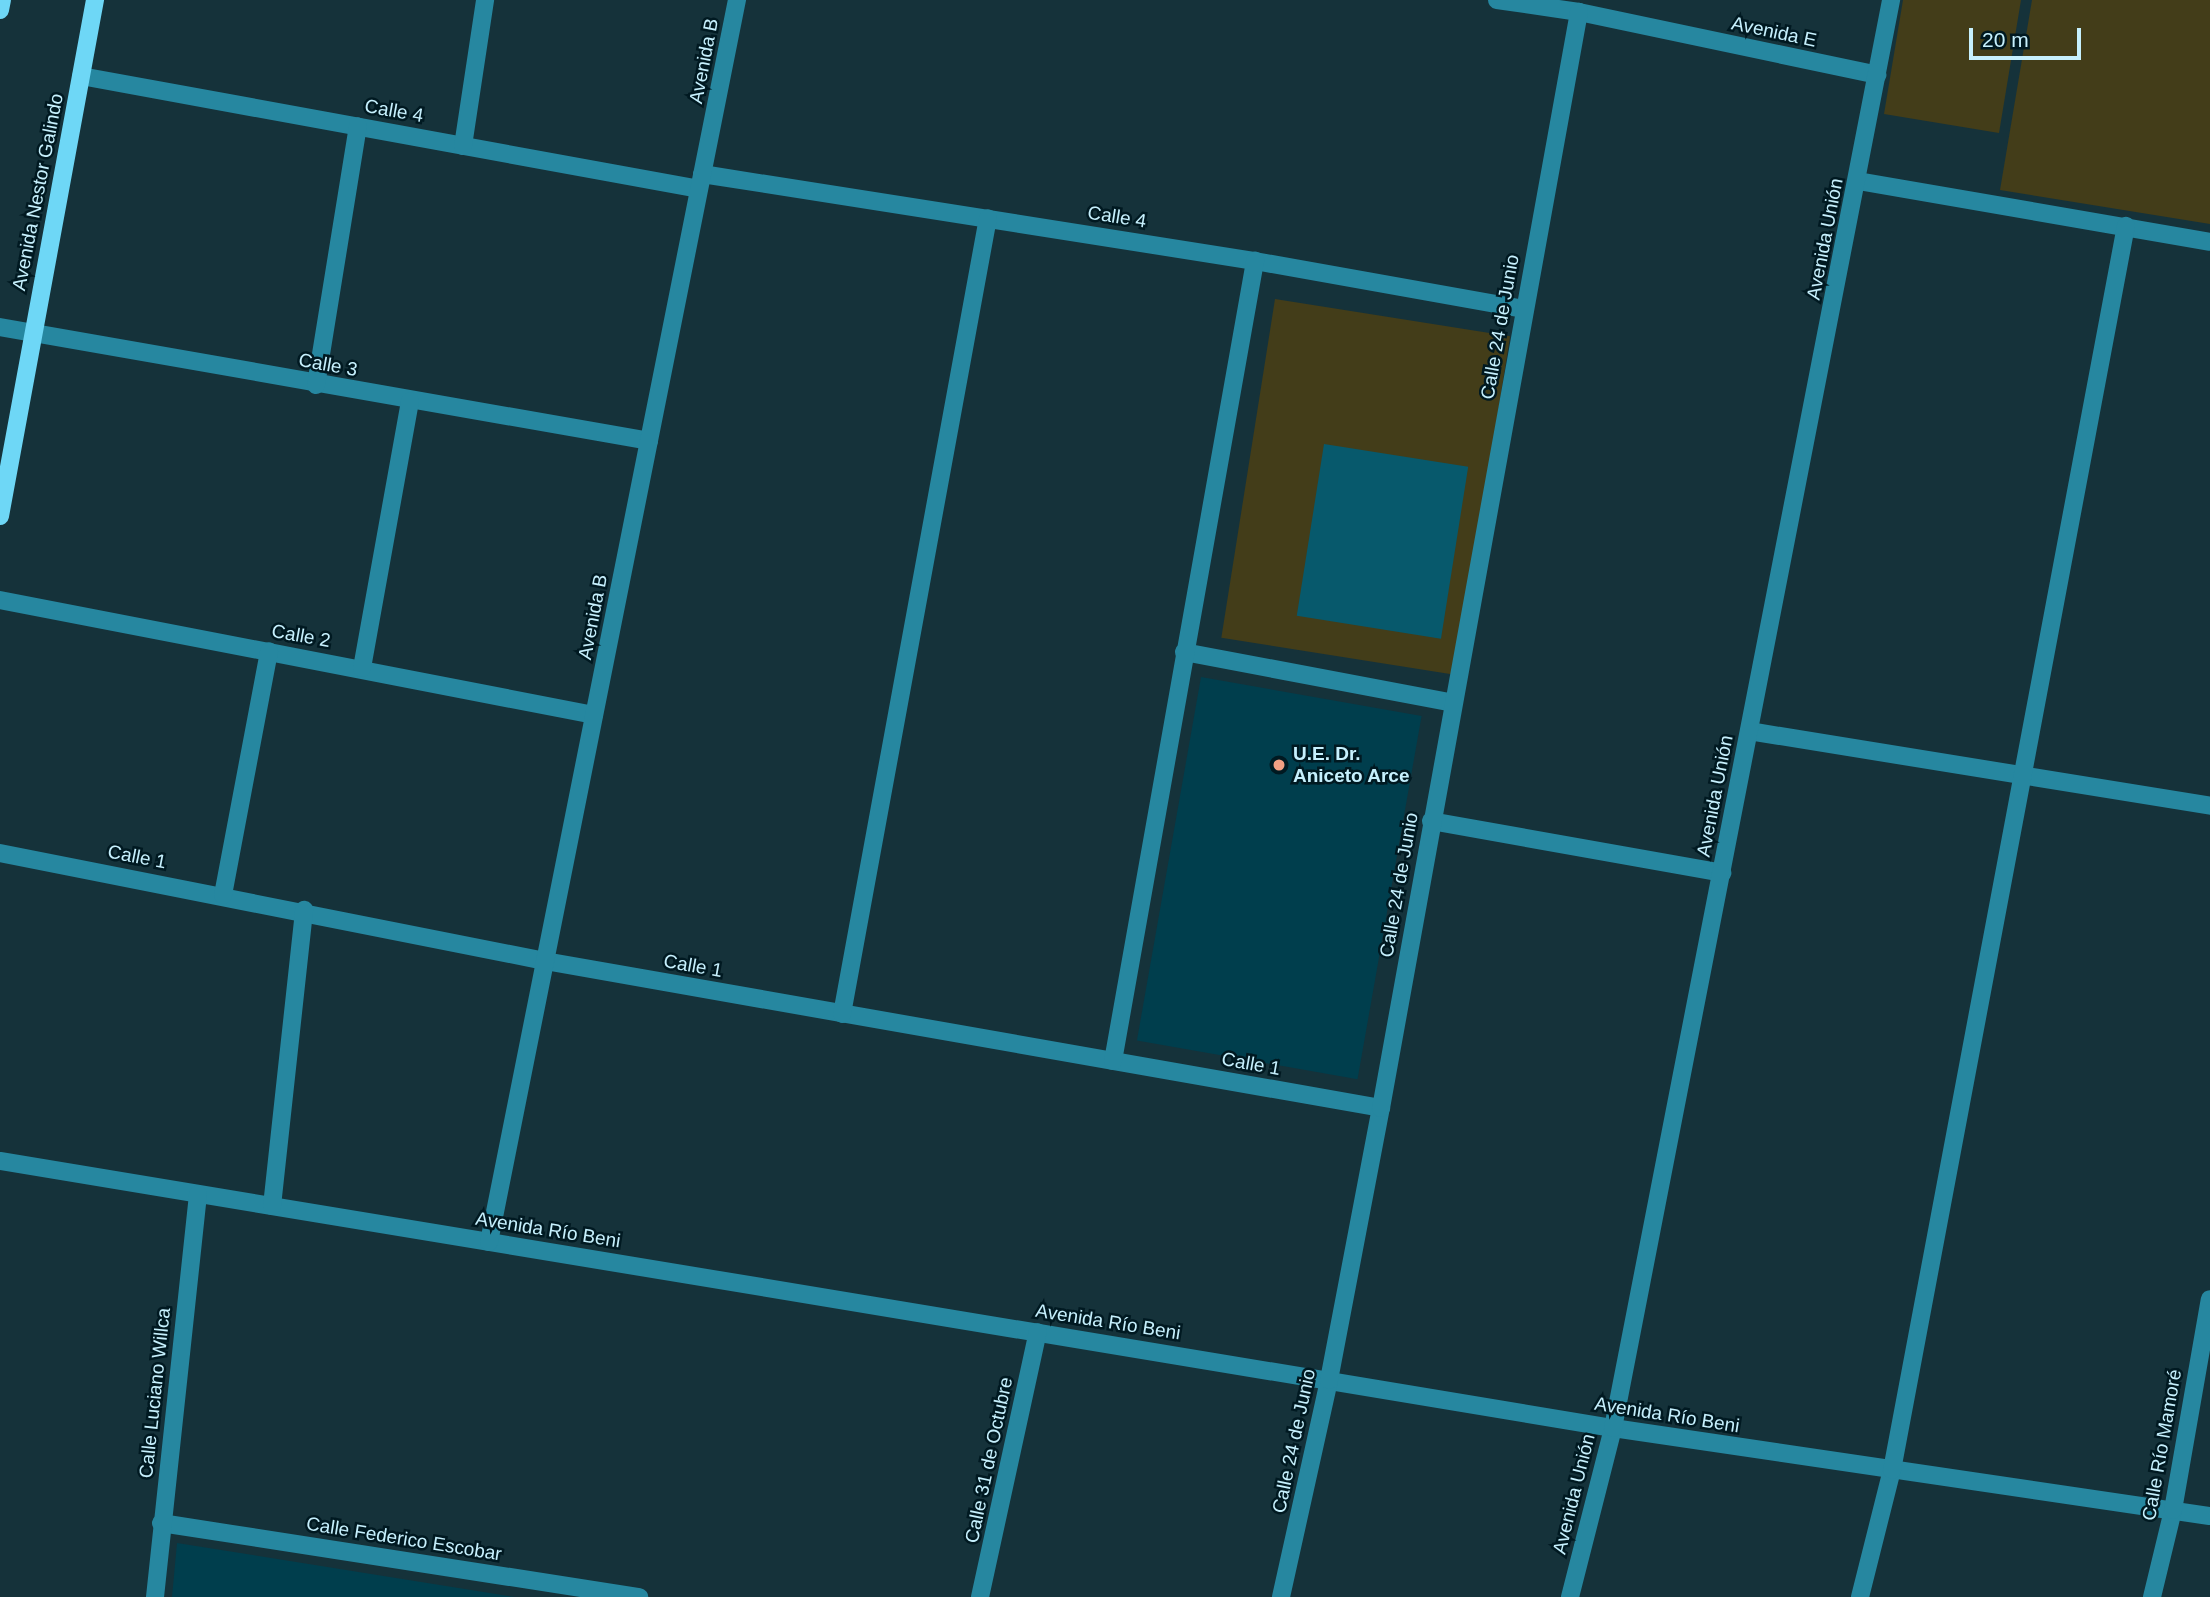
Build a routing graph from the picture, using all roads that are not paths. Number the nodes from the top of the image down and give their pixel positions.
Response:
1 (2, 0) edge
2 (95, 0) edge
3 (485, 0) edge
4 (737, 0) edge
5 (1497, 0) edge
6 (1891, 0) edge
7 (0, 9) edge
8 (1579, 12) junction
9 (1877, 75) junction
10 (81, 76) junction
11 (358, 126) junction
12 (463, 146) junction
13 (1858, 181) junction
14 (701, 182) junction
15 (988, 218) junction
16 (2126, 226) junction
17 (2210, 242) edge
18 (1255, 261) junction
19 (1524, 309) junction
20 (0, 327) edge
21 (33, 333) junction
22 (316, 385) junction
23 (410, 401) junction
24 (649, 441) junction
25 (0, 516) edge
26 (0, 600) edge
27 (269, 651) junction
28 (1184, 652) junction
29 (362, 668) junction
30 (1452, 703) junction
31 (594, 715) junction
32 (1749, 732) junction
33 (2021, 775) junction
34 (2210, 806) edge
35 (1432, 821) junction
36 (0, 853) edge
37 (1722, 873) junction
38 (223, 895) junction
39 (304, 910) junction
40 (545, 961) junction
41 (842, 1014) junction
42 (1113, 1061) junction
43 (1381, 1108) junction
44 (0, 1161) edge
45 (198, 1194) junction
46 (272, 1206) junction
47 (489, 1242) junction
48 (2210, 1300) edge
49 (1038, 1332) junction
50 (1329, 1380) junction
51 (1612, 1428) junction
52 (1892, 1470) junction
53 (2173, 1510) junction
54 (2210, 1516) edge
55 (162, 1523) junction
56 (155, 1597) edge
57 (639, 1597) edge
58 (980, 1597) edge
59 (1280, 1597) edge
60 (1570, 1597) edge
61 (1860, 1597) edge
62 (2152, 1597) edge

1 - 7 main road
2 - 10 main road, Avenida Nestor Galindo
3 - 12 street
4 - 14 street, Avenida B
5 - 8 street, Avenida E
6 - 9 street, Avenida Unión
8 - 9 street, Avenida E
8 - 19 street, Calle 24 de Junio
9 - 13 street, Avenida Unión
10 - 11 street, Calle 4
10 - 21 main road, Avenida Nestor Galindo
11 - 12 street, Calle 4
11 - 22 street
12 - 14 street, Calle 4
13 - 16 street
13 - 32 street, Avenida Unión
14 - 15 street, Calle 4
14 - 24 street, Avenida B
15 - 18 street, Calle 4
15 - 41 street
16 - 17 street
16 - 33 street
18 - 19 street, Calle 4
18 - 28 street
19 - 30 street, Calle 24 de Junio
20 - 21 street, Calle 3
21 - 22 street, Calle 3
21 - 25 main road, Avenida Nestor Galindo
22 - 23 street, Calle 3
23 - 24 street, Calle 3
23 - 29 street
24 - 31 street, Avenida B
26 - 27 street, Calle 2
27 - 29 street, Calle 2
27 - 38 street
28 - 30 street
28 - 42 street
29 - 31 street, Calle 2
30 - 35 street, Calle 24 de Junio
31 - 40 street, Avenida B
32 - 33 street
32 - 37 street, Avenida Unión
33 - 34 street
33 - 52 street
35 - 37 street
35 - 43 street, Calle 24 de Junio
36 - 38 street, Calle 1
37 - 51 street, Avenida Unión
38 - 39 street, Calle 1
39 - 40 street, Calle 1
39 - 46 street
40 - 41 street, Calle 1
40 - 47 street, Avenida B
41 - 42 street, Calle 1
42 - 43 street, Calle 1
43 - 50 street, Calle 24 de Junio
44 - 45 street, Avenida Río Beni
45 - 46 street, Avenida Río Beni
45 - 55 street, Calle Luciano Willca
46 - 47 street, Avenida Río Beni
47 - 49 street, Avenida Río Beni
48 - 53 street, Calle Río Mamoré
49 - 50 street, Avenida Río Beni
49 - 58 street, Calle 31 de Octubre
50 - 51 street, Avenida Río Beni
50 - 59 street, Calle 24 de Junio
51 - 52 street, Avenida Río Beni
51 - 60 street, Avenida Unión
52 - 53 street, Avenida Río Beni
52 - 61 street
53 - 54 street, Avenida Río Beni
53 - 62 street, Calle Río Mamoré
55 - 56 street, Calle Luciano Willca
55 - 57 street, Calle Federico Escobar

